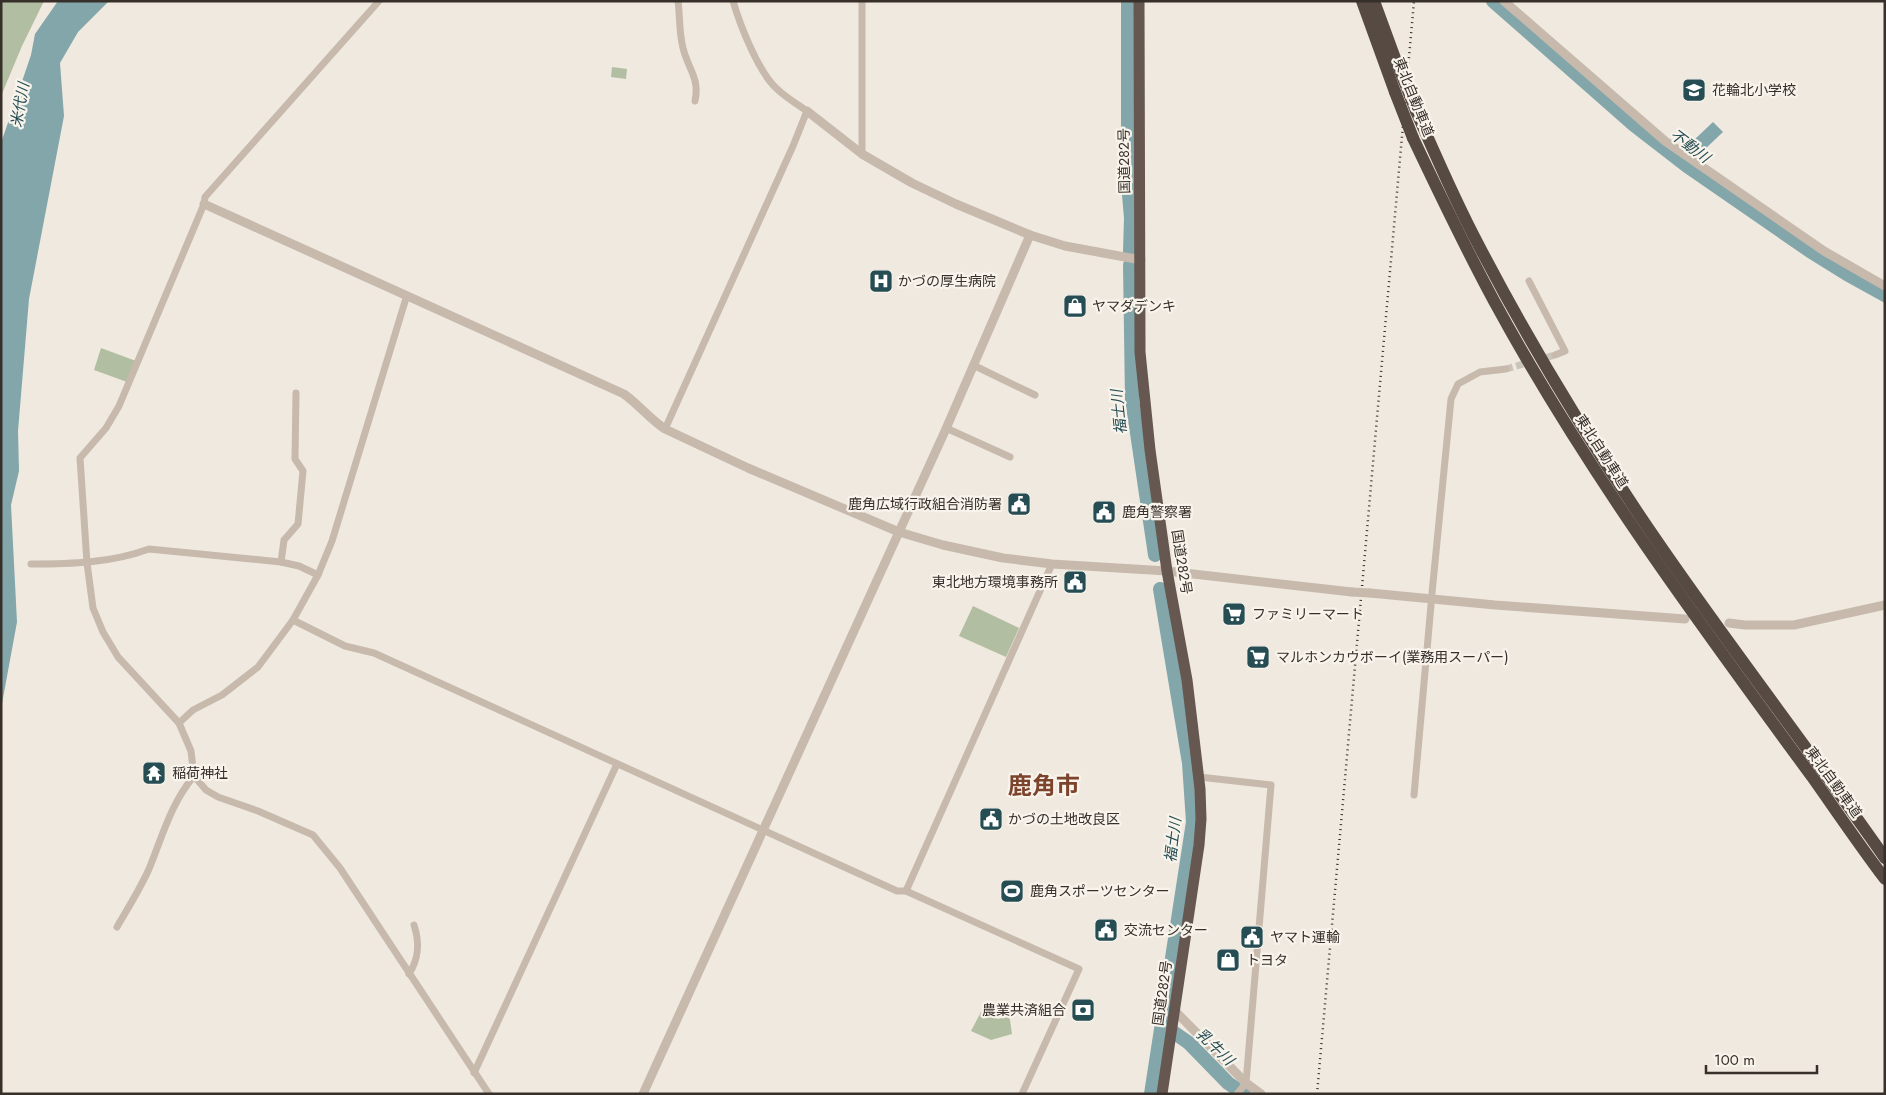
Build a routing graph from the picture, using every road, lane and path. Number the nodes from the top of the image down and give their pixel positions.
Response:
1 (379, 1) edge
2 (678, 1) edge
3 (733, 1) edge
4 (862, 1) edge
5 (1139, 1) edge
6 (1362, 1) edge
7 (1374, 1) edge
8 (1504, 1) edge
9 (695, 101) dead end
10 (807, 111) junction
11 (862, 154) junction
12 (204, 204) junction
13 (1030, 235) junction
14 (1141, 260) junction
15 (1529, 282) dead end
16 (1885, 286) edge
17 (407, 295) junction
18 (1555, 356) dead end
19 (973, 366) junction
20 (1506, 369) tunnel mouth
21 (296, 393) dead end
22 (1035, 395) dead end
23 (946, 428) junction
24 (665, 430) junction
25 (1010, 457) dead end
26 (898, 532) junction
27 (281, 562) junction
28 (87, 563) junction
29 (31, 564) dead end
30 (1052, 564) junction
31 (1168, 571) junction
32 (318, 575) junction
33 (1432, 592) dead end
34 (1431, 605) dead end
35 (1885, 605) edge
36 (1685, 619) dead end
37 (293, 620) junction
38 (1729, 623) dead end
39 (179, 723) junction
40 (616, 764) junction
41 (194, 776) junction
42 (1199, 777) junction
43 (1414, 795) dead end
44 (763, 830) junction
45 (1885, 858) edge
46 (1885, 879) edge
47 (906, 891) junction
48 (414, 925) dead end
49 (117, 928) dead end
50 (409, 974) junction
51 (1174, 1014) junction
52 (474, 1073) junction
53 (1245, 1085) junction
54 (489, 1094) edge
55 (643, 1094) edge
56 (1022, 1094) edge
57 (1162, 1094) edge
58 (1237, 1094) edge
59 (1262, 1094) edge

1 - 12 street
2 - 9 street
3 - 10 street
4 - 11 street
5 - 14 highway, 国道282号
6 - 46 highway, 東北自動車道, bridge
7 - 45 highway, 東北自動車道, bridge
8 - 16 street
10 - 11 street
10 - 24 street
11 - 13 street
12 - 17 street
12 - 28 street
13 - 14 street
13 - 19 street
14 - 31 highway, 国道282号
15 - 18 street
17 - 24 street
17 - 32 street
19 - 22 street
19 - 23 street
20 - 33 street
21 - 27 street
23 - 25 street
23 - 26 street
24 - 26 street
26 - 30 street
26 - 44 street
27 - 28 street
27 - 32 street
28 - 29 street
28 - 39 street
30 - 31 street
30 - 47 street
31 - 36 street, bridge
31 - 42 highway, 国道282号
32 - 37 street
34 - 43 street
35 - 38 street
37 - 39 street
37 - 40 street
39 - 41 street
40 - 44 street
40 - 52 street
41 - 49 street
41 - 50 street
42 - 51 highway, 国道282号
42 - 53 street
44 - 47 street
44 - 55 street
47 - 56 street
48 - 50 street
50 - 52 street
51 - 53 street
51 - 57 highway, 国道282号
52 - 54 street
53 - 58 street
53 - 59 street

